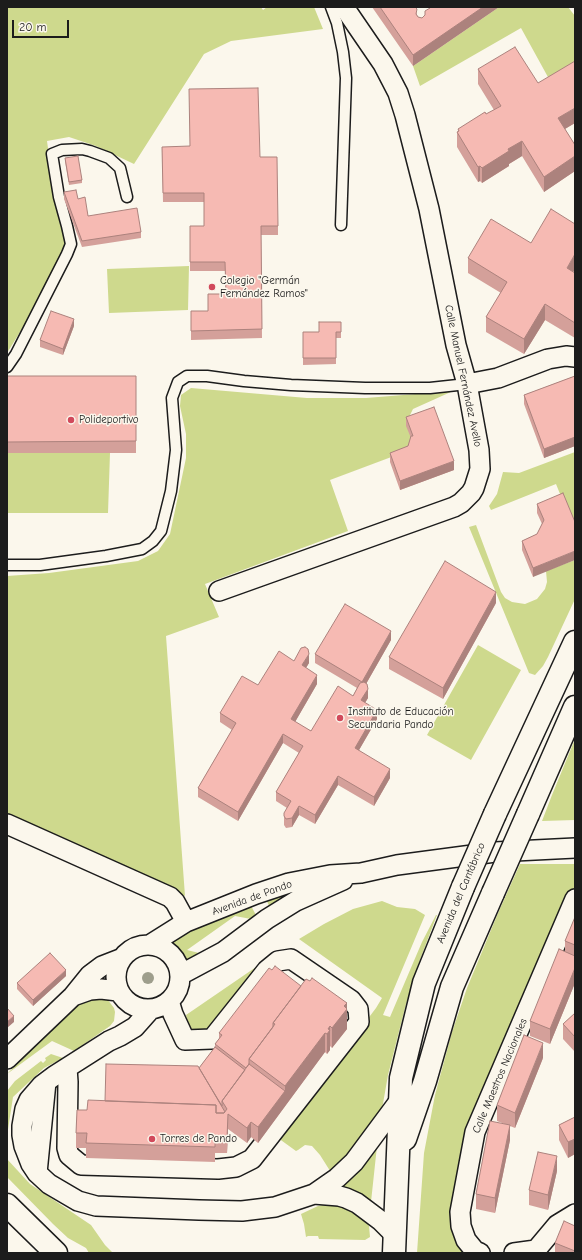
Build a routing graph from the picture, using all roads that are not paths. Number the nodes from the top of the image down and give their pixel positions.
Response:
1 (331, 7) edge
2 (344, 7) edge
3 (127, 198) dead end
4 (341, 225) dead end
5 (575, 357) edge
6 (7, 367) edge
7 (467, 384) junction
8 (7, 565) edge
9 (218, 591) dead end
10 (575, 642) edge
11 (575, 708) edge
12 (7, 824) edge
13 (575, 848) edge
14 (361, 873) junction
15 (575, 900) edge
16 (186, 922) junction
17 (151, 944) junction
18 (120, 959) junction
19 (180, 975) junction
20 (73, 996) junction
21 (123, 997) junction
22 (169, 1001) junction
23 (151, 1009) junction
24 (109, 1041) junction
25 (7, 1059) edge
26 (67, 1068) junction
27 (400, 1100) junction
28 (398, 1159) junction
29 (314, 1194) junction
30 (7, 1204) edge
31 (575, 1214) edge
32 (394, 1244) edge
33 (535, 1251) edge
34 (56, 1253) edge
35 (480, 1253) edge
36 (514, 1253) edge

1 - 4 lane
2 - 7 street, Calle Manuel Fernández Avello
3 - 6 lane
5 - 7 street
7 - 8 lane
7 - 9 street, Calle Manuel Fernández Avello
10 - 27 main road, Avenida del Cantábrico, bridge
11 - 28 main road, Avenida del Cantábrico, bridge
12 - 16 street
13 - 14 street, Avenida de Pando
14 - 16 street, Avenida de Pando
14 - 19 street, Avenida de Pando
15 - 35 street, Calle Maestros Nacionales
16 - 17 street, Avenida de Pando
17 - 18 street
17 - 19 street
18 - 20 street
18 - 21 street
19 - 22 street
20 - 21 street
20 - 25 street
21 - 23 street
21 - 24 street
22 - 23 street
22 - 26 street
23 - 24 street
24 - 26 street
26 - 29 street
27 - 28 main road, Avenida del Cantábrico
27 - 29 street
28 - 32 main road, Avenida del Cantábrico
29 - 32 street
30 - 34 main road
31 - 33 street
33 - 36 street

